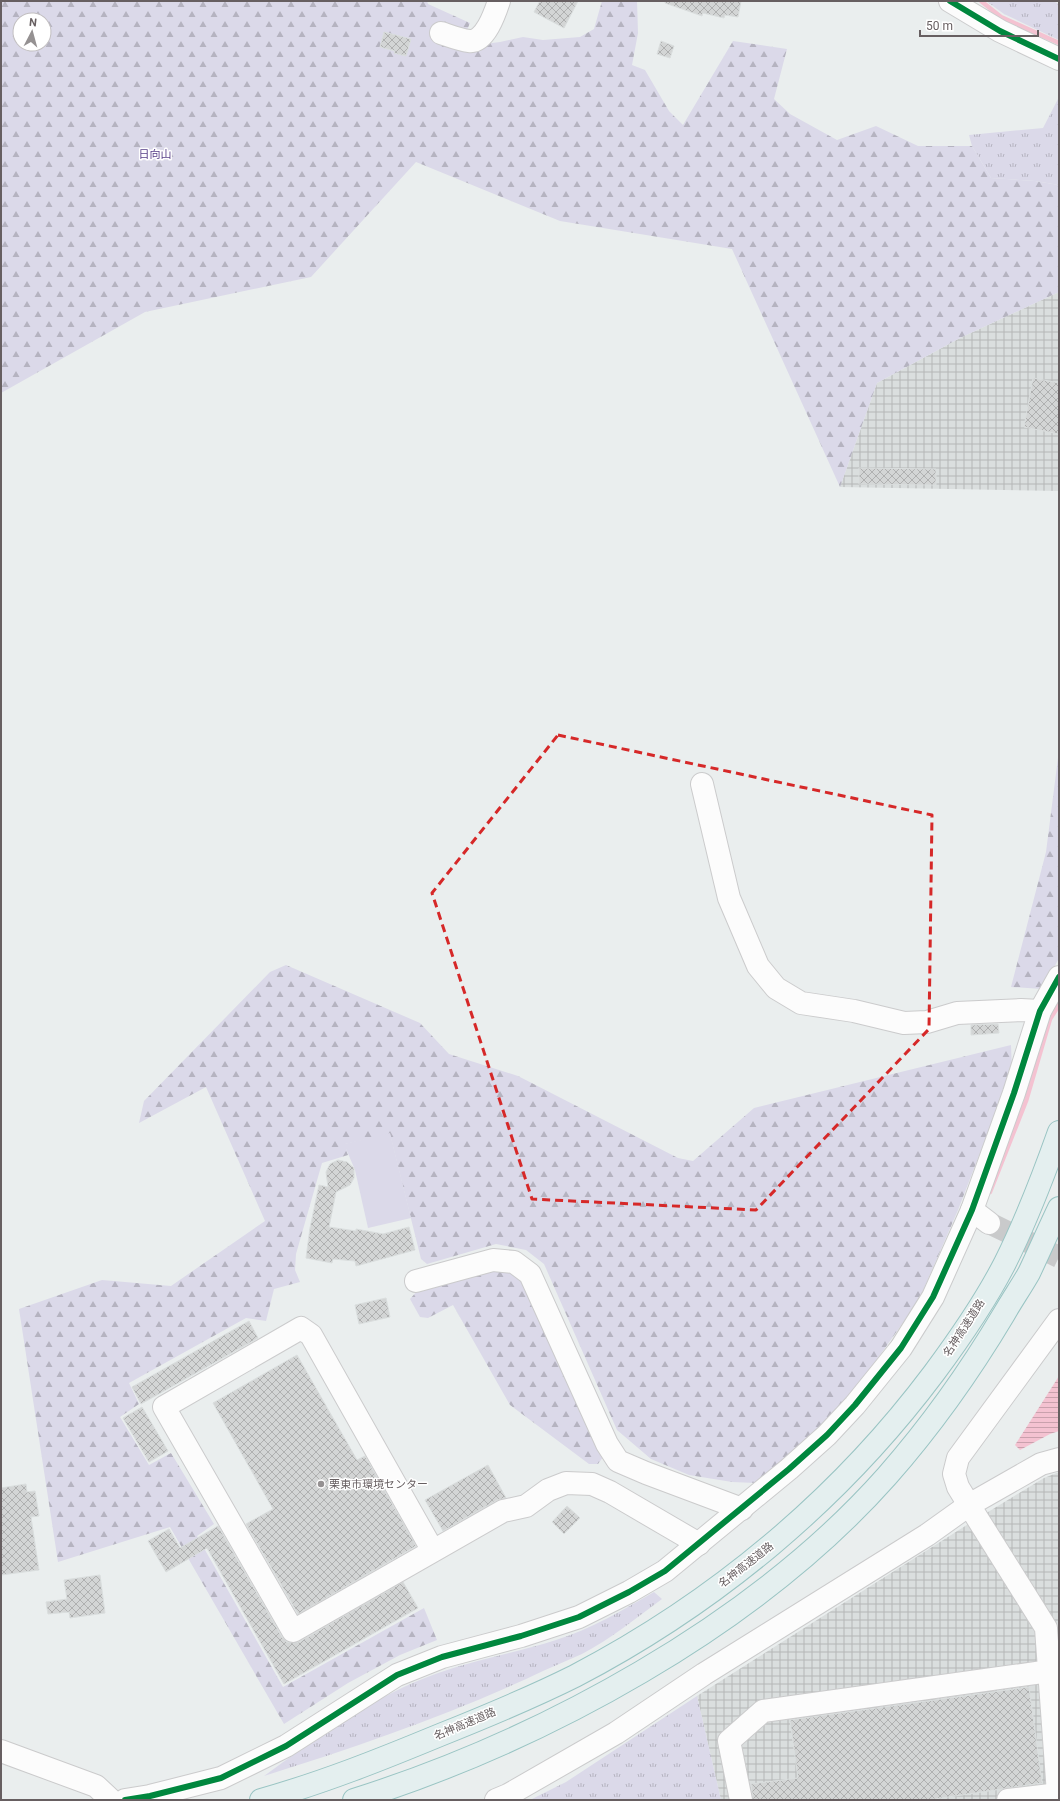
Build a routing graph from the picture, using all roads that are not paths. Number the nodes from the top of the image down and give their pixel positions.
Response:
1 (499, 1) edge
2 (950, 1) edge
3 (441, 34) dead end
4 (1059, 59) edge
5 (702, 784) dead end
6 (1059, 977) edge
7 (1040, 1011) junction
8 (1059, 1132) edge
9 (1059, 1208) edge
10 (972, 1210) junction
11 (989, 1223) tunnel mouth
12 (416, 1280) dead end
13 (1059, 1320) edge
14 (1059, 1459) edge
15 (969, 1505) junction
16 (742, 1509) junction
17 (700, 1544) junction
18 (433, 1551) junction
19 (1052, 1627) edge
20 (1050, 1671) junction
21 (1, 1751) edge
22 (1058, 1794) edge
23 (111, 1800) edge
24 (125, 1800) edge
25 (261, 1800) edge
26 (354, 1800) edge
27 (496, 1800) edge
28 (741, 1800) edge
29 (1008, 1800) edge

1 - 3 street
2 - 4 street
5 - 7 street
6 - 7 street
7 - 10 street
8 - 25 highway, 名神高速道路
9 - 26 highway
10 - 11 street
10 - 16 street
12 - 16 street
13 - 15 street
14 - 15 street
15 - 19 street
15 - 27 street
16 - 17 street
17 - 18 street
17 - 24 street
18 - 18 street
19 - 20 street
20 - 22 street
20 - 28 street
21 - 23 street
22 - 29 street

